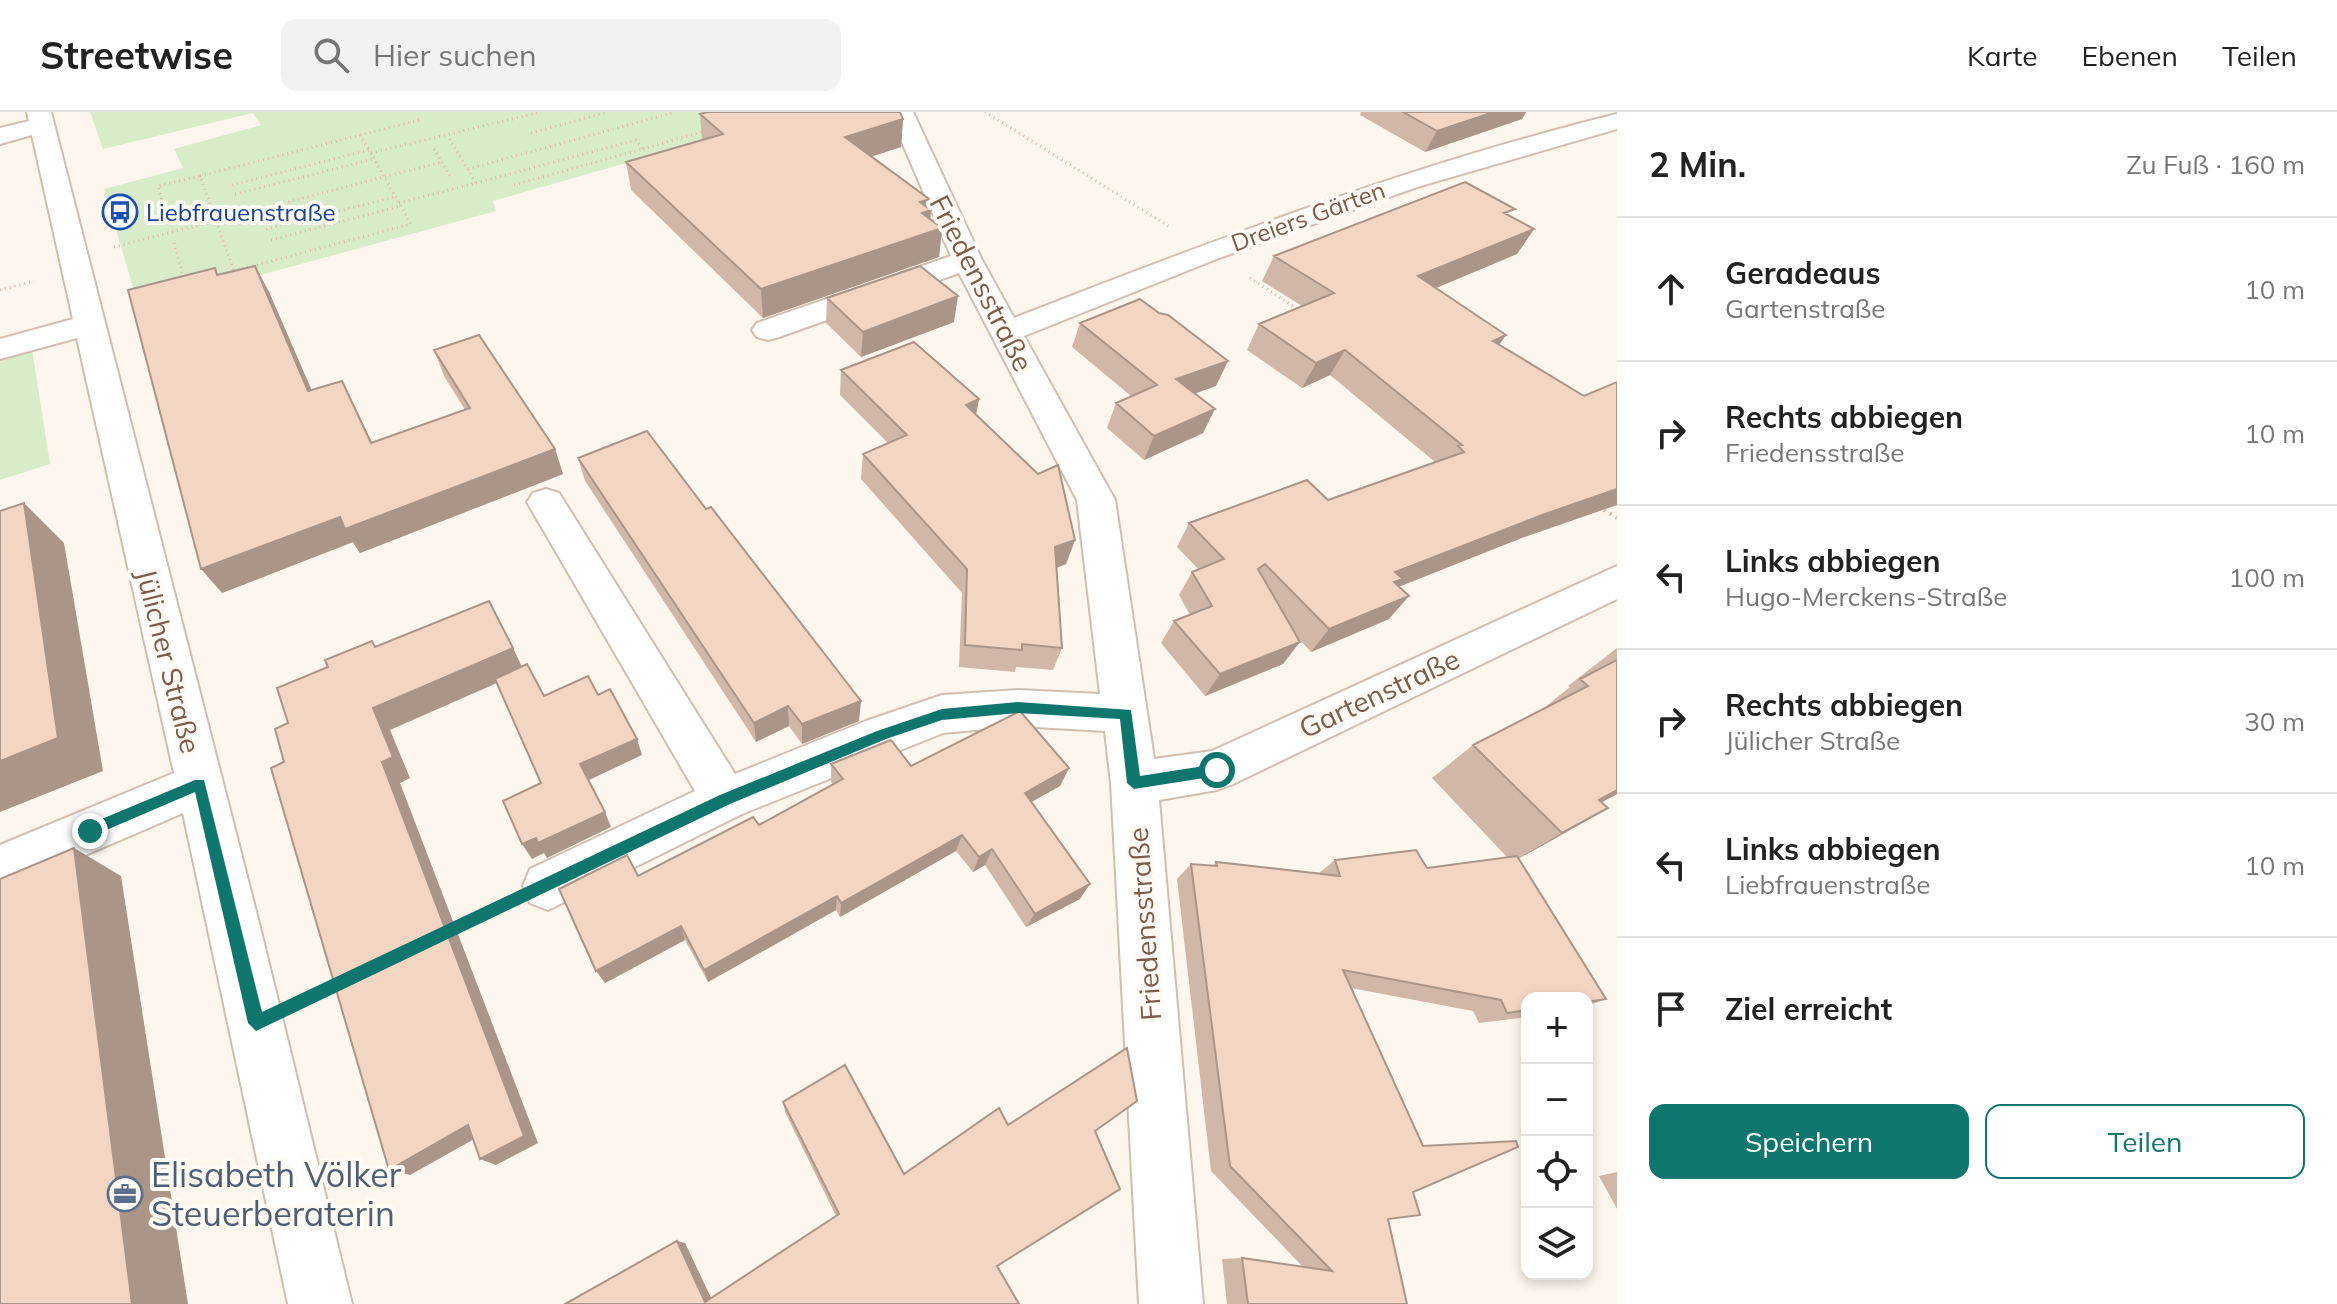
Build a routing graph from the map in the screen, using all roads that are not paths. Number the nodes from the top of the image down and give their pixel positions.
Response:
1 (901, 112) edge
2 (40, 118) edge
3 (1617, 121) edge
4 (0, 136) edge
5 (967, 260) junction
6 (90, 324) junction
7 (768, 330) dead end
8 (1005, 332) junction
9 (0, 349) edge
10 (546, 502) dead end
11 (1617, 581) edge
12 (1126, 714) junction
13 (1134, 783) junction
14 (199, 784) junction
15 (725, 799) junction
16 (0, 869) edge
17 (548, 886) road end
18 (320, 1304) edge
19 (1171, 1304) edge

1 - 5 street, Friedensstraße
2 - 4 street
2 - 6 street, Jülicher Straße
3 - 8 street, Dreiers Gärten
5 - 7 street
5 - 8 street, Friedensstraße
6 - 9 street
6 - 14 street, Jülicher Straße
8 - 12 street, Friedensstraße
10 - 15 street
11 - 13 street, Gartenstraße
12 - 13 street, Friedensstraße
12 - 15 street
13 - 19 street, Friedensstraße
14 - 16 street
14 - 18 street, Jülicher Straße
15 - 17 street

